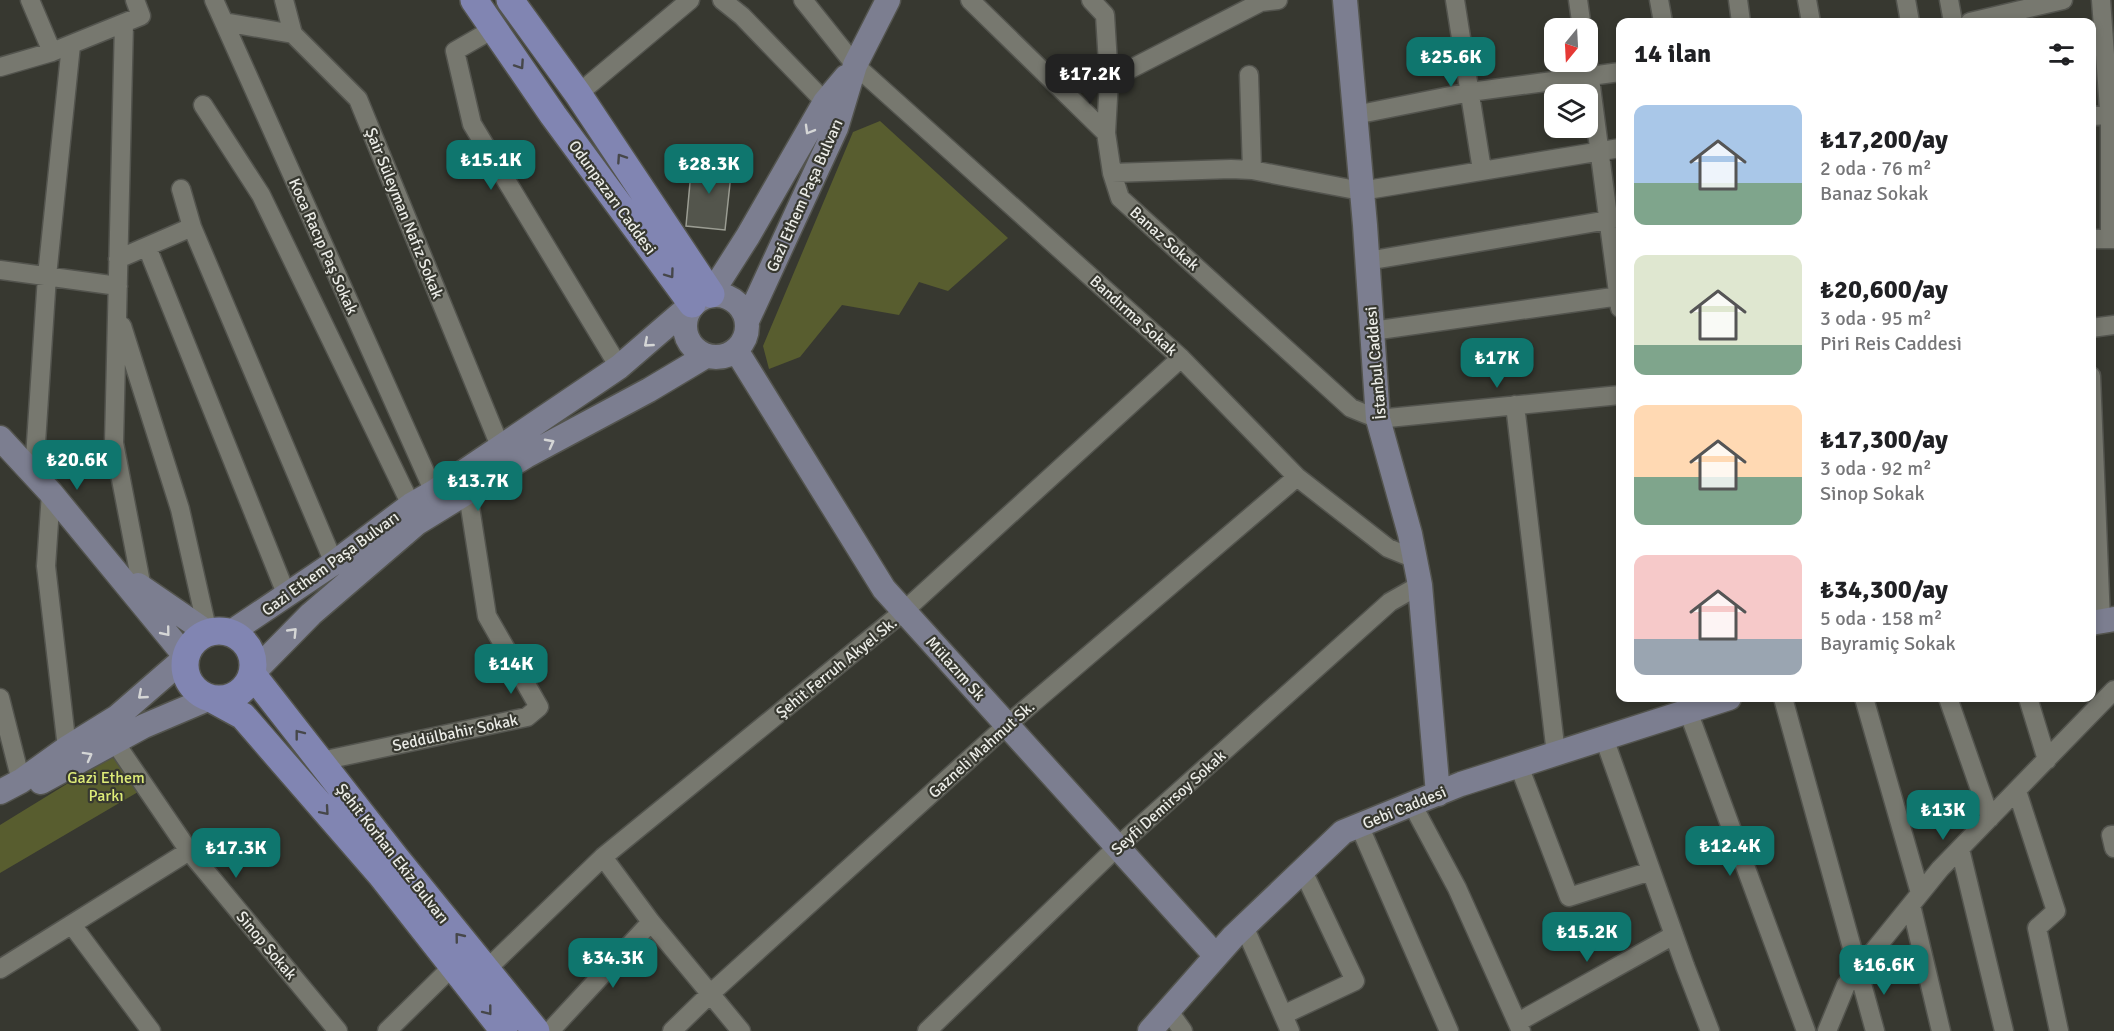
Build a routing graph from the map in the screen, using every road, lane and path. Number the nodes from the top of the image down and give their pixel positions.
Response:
1 (30, 0) edge
2 (135, 0) edge
3 (214, 0) edge
4 (284, 0) edge
5 (474, 0) edge
6 (510, 0) edge
7 (690, 0) edge
8 (722, 0) edge
9 (803, 0) edge
10 (888, 0) edge
11 (970, 0) edge
12 (1091, 0) edge
13 (1278, 0) edge
14 (1345, 0) edge
15 (1455, 0) edge
16 (1578, 0) edge
17 (1659, 0) edge
18 (1738, 0) edge
19 (1807, 0) edge
20 (1906, 0) edge
21 (1949, 0) edge
22 (2063, 0) edge
23 (2101, 0) edge
24 (2022, 11) edge
25 (1581, 18) edge
26 (1661, 18) edge
27 (1740, 18) edge
28 (1809, 18) edge
29 (1909, 18) edge
30 (1952, 18) edge
31 (1989, 18) edge
32 (224, 22) junction
33 (124, 23) junction
34 (495, 28) junction
35 (293, 34) junction
36 (71, 45) junction
37 (52, 52) junction
38 (855, 65) junction
39 (0, 67) edge
40 (1589, 72) edge
41 (1616, 73) edge
42 (1249, 75) dead end
43 (1590, 77) junction
44 (2110, 79) edge
45 (1110, 80) junction
46 (1470, 93) junction
47 (578, 94) junction
48 (825, 102) junction
49 (203, 105) dead end
50 (1355, 115) junction
51 (2110, 115) junction
52 (2096, 116) edge
53 (1106, 133) junction
54 (1616, 149) edge
55 (1600, 151) junction
56 (1252, 170) junction
57 (1482, 170) junction
58 (1112, 173) junction
59 (182, 189) dead end
60 (1362, 191) junction
61 (1614, 219) edge
62 (192, 227) junction
63 (2096, 239) edge
64 (2112, 239) edge
65 (147, 247) junction
66 (1616, 251) edge
67 (118, 259) junction
68 (1367, 261) junction
69 (0, 270) edge
70 (47, 276) junction
71 (118, 286) junction
72 (702, 299) junction
73 (1616, 300) edge
74 (117, 312) junction
75 (747, 321) junction
76 (2114, 325) edge
77 (2096, 327) edge
78 (1372, 331) junction
79 (736, 350) junction
80 (706, 356) junction
81 (1181, 358) junction
82 (619, 367) junction
83 (1616, 394) edge
84 (1515, 405) junction
85 (1378, 419) junction
86 (0, 438) edge
87 (500, 446) junction
88 (34, 473) junction
89 (1297, 477) junction
90 (2096, 487) edge
91 (434, 492) junction
92 (51, 493) junction
93 (468, 494) junction
94 (411, 505) junction
95 (1415, 559) junction
96 (334, 563) junction
97 (119, 574) junction
98 (1420, 585) junction
99 (142, 588) junction
100 (287, 596) junction
101 (904, 611) junction
102 (2102, 621) edge
103 (219, 633) junction
104 (186, 657) junction
105 (252, 674) junction
106 (2114, 690) edge
107 (0, 698) edge
108 (210, 698) junction
109 (1708, 702) edge
110 (1784, 702) edge
111 (1865, 702) edge
112 (1949, 702) edge
113 (2029, 702) edge
114 (1681, 707) edge
115 (1007, 725) junction
116 (1604, 738) junction
117 (114, 741) junction
118 (66, 748) junction
119 (1556, 754) junction
120 (2046, 760) junction
121 (321, 761) junction
122 (1519, 766) junction
123 (21, 781) junction
124 (2017, 791) junction
125 (0, 792) edge
126 (1438, 794) junction
127 (1412, 804) junction
128 (0, 805) edge
129 (1990, 818) junction
130 (1359, 825) junction
131 (2114, 835) edge
132 (1116, 848) junction
133 (2114, 848) edge
134 (1960, 849) junction
135 (189, 851) junction
136 (603, 857) junction
137 (1303, 870) junction
138 (1651, 871) junction
139 (1916, 899) junction
140 (651, 922) junction
141 (72, 925) junction
142 (1245, 926) junction
143 (1674, 935) junction
144 (1216, 956) junction
145 (453, 966) junction
146 (0, 969) edge
147 (486, 970) junction
148 (1859, 970) junction
149 (710, 994) junction
150 (1168, 1010) junction
151 (1286, 1023) edge
152 (1519, 1027) edge
153 (151, 1031) edge
154 (338, 1031) edge
155 (387, 1031) edge
156 (504, 1031) edge
157 (536, 1031) edge
158 (549, 1031) edge
159 (672, 1031) edge
160 (741, 1031) edge
161 (927, 1031) edge
162 (1150, 1031) edge
163 (1183, 1031) edge
164 (1449, 1031) edge
165 (1710, 1031) edge
166 (1806, 1031) edge
167 (1827, 1031) edge
168 (1875, 1031) edge
169 (1941, 1031) edge
170 (2004, 1031) edge
171 (2059, 1031) edge

1 - 37 street
2 - 33 street
3 - 32 street, Koca Racıp Paş Sokak
4 - 35 street
5 - 34 main road, Odunpazarı Caddesi
6 - 47 main road, Odunpazarı Caddesi
7 - 47 street
8 - 48 street
9 - 38 street, Bandırma Sokak
10 - 38 main road, Gazi Ethem Paşa Bulvarı
11 - 53 street
12 - 45 street, Banaz Sokak
13 - 45 street
14 - 50 main road, İstanbul Caddesi
15 - 46 street
16 - 25 street
17 - 26 street
18 - 27 street
19 - 28 street
20 - 29 street
21 - 30 street
22 - 24 street
23 - 44 street
24 - 31 street
32 - 35 street
32 - 91 street, Koca Racıp Paş Sokak
33 - 36 street
33 - 67 street
34 -> 72 main road, Odunpazarı Caddesi
34 - 82 street
35 - 87 street, Şair Süleyman Nafız Sokak
36 - 37 street
36 - 70 street
37 - 39 street
38 - 48 main road, Gazi Ethem Paşa Bulvarı
38 - 75 main road, Gazi Ethem Paşa Bulvarı
38 - 81 street, Bandırma Sokak
40 - 43 street
41 - 43 street
42 - 56 street
43 - 46 street
43 - 55 street
44 - 51 street
45 - 53 street, Banaz Sokak
46 - 50 street
46 - 57 street
72 -> 47 main road, Odunpazarı Caddesi
48 -> 72 main road, Gazi Ethem Paşa Bulvarı
49 - 94 street
50 - 60 main road, İstanbul Caddesi
51 - 52 street
51 - 64 street
53 - 58 street, Banaz Sokak
54 - 55 street
55 - 57 street
55 - 61 street
56 - 58 street
56 - 60 street
57 - 60 street
58 - 85 street, Banaz Sokak
59 - 62 street
60 - 68 main road, İstanbul Caddesi
61 - 66 street
61 - 68 street
62 - 65 street
62 - 96 street
63 - 64 street
65 - 67 street
65 - 100 street
67 - 71 street
68 - 78 main road, İstanbul Caddesi
69 - 70 street
70 - 71 street
70 - 88 street
71 - 74 street
72 - 75 main road
72 - 80 main road
72 -> 82 main road, Gazi Ethem Paşa Bulvarı
73 - 78 street
74 - 99 street
74 - 103 street
75 - 79 main road
76 - 77 street
78 - 85 main road, İstanbul Caddesi
79 - 80 main road
79 - 101 main road, Mülazım Sk
93 -> 80 main road, Gazi Ethem Paşa Bulvarı
81 - 89 street, Bandırma Sokak
81 - 101 street, Şehit Ferruh Akyel Sk.
82 - 87 main road, Gazi Ethem Paşa Bulvarı
83 - 84 street
84 - 85 street
84 - 119 street
85 - 95 main road, İstanbul Caddesi
86 - 88 main road
87 - 91 main road, Gazi Ethem Paşa Bulvarı
88 - 92 main road
89 - 95 street, Bandırma Sokak
89 - 115 street, Gazneli Mahmut Sk.
90 - 102 street
91 - 94 main road, Gazi Ethem Paşa Bulvarı
92 - 97 main road
92 - 118 street
105 -> 93 main road, Gazi Ethem Paşa Bulvarı
93 - 121 street, Seddülbahir Sokak
94 - 96 main road, Gazi Ethem Paşa Bulvarı
95 - 98 main road, İstanbul Caddesi
96 - 100 main road, Gazi Ethem Paşa Bulvarı
97 - 99 main road
97 -> 104 main road
98 - 126 main road, İstanbul Caddesi
98 - 132 street, Seyfi Demirsoy Sokak
99 - 103 main road
100 - 103 main road, Gazi Ethem Paşa Bulvarı
101 - 115 main road, Mülazım Sk
101 - 136 street, Şehit Ferruh Akyel Sk.
103 - 104 main road
103 - 105 main road
104 - 108 main road
104 -> 118 main road
105 - 108 main road
121 -> 105 main road, Şehit Korhan Ekiz Bulvarı
106 - 120 street
107 - 123 street
108 - 117 main road
108 -> 145 main road, Şehit Korhan Ekiz Bulvarı
109 - 114 main road, Gebi Caddesi
110 - 148 street
111 - 139 street
112 - 129 street
113 - 120 street
114 - 116 main road, Gebi Caddesi
114 - 166 street
115 - 132 main road, Mülazım Sk
115 - 149 street, Gazneli Mahmut Sk.
116 - 119 main road, Gebi Caddesi
116 - 138 street
128 -> 117 main road
117 - 135 street, Sinop Sokak
118 - 123 main road
119 - 122 main road, Gebi Caddesi
120 - 124 street
147 -> 121 main road, Şehit Korhan Ekiz Bulvarı
122 - 126 main road, Gebi Caddesi
122 - 138 street
123 - 125 main road
124 - 129 street
124 - 171 street
126 - 127 main road, Gebi Caddesi
127 - 130 main road, Gebi Caddesi
127 - 152 street
129 - 134 street
130 - 137 main road, Gebi Caddesi
130 - 164 street
131 - 133 street
132 - 144 main road, Mülazım Sk
132 - 161 street, Seyfi Demirsoy Sokak
134 - 139 street
134 - 170 street
135 - 141 street
135 - 154 street, Sinop Sokak
136 - 140 street
136 - 147 street, Şehit Ferruh Akyel Sk.
137 - 142 main road, Gebi Caddesi
137 - 151 street
138 - 143 street
139 - 148 street
139 - 169 street
140 - 149 street
140 - 158 street
141 - 146 street
141 - 153 street
142 - 144 main road, Gebi Caddesi
142 - 151 street
143 - 152 street
143 - 165 street
144 - 150 main road, Gebi Caddesi
145 - 155 street
145 -> 156 main road, Şehit Korhan Ekiz Bulvarı
147 - 157 main road, Şehit Korhan Ekiz Bulvarı
148 - 167 street
148 - 168 street
149 - 159 street, Gazneli Mahmut Sk.
149 - 160 street
150 - 162 main road, Gebi Caddesi
150 - 163 street

